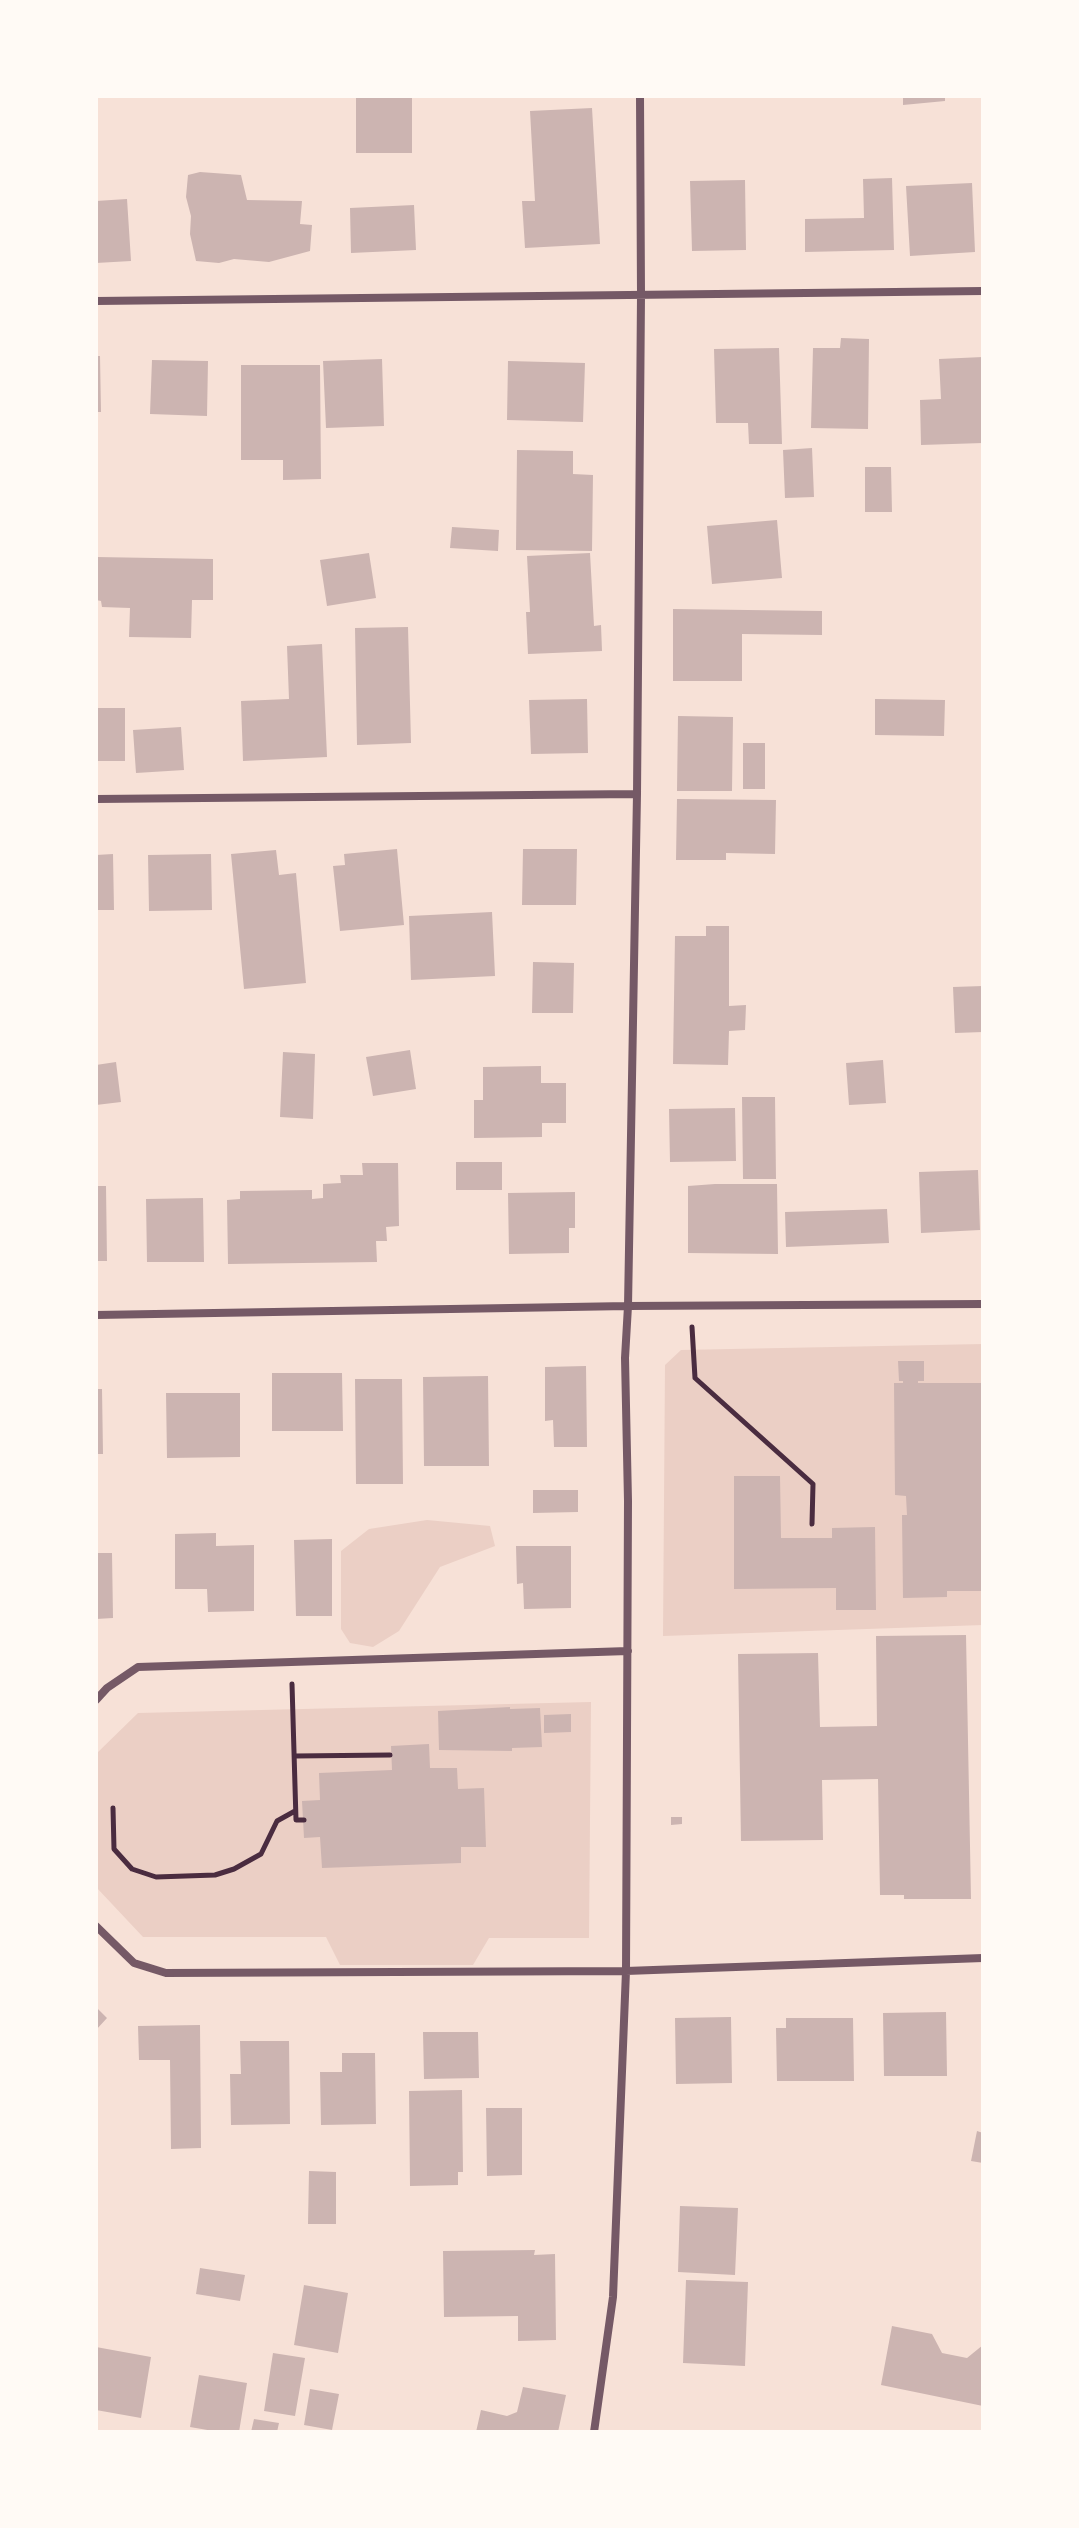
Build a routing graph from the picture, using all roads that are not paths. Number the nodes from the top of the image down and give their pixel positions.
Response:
1 (640, 96) edge
2 (983, 291) edge
3 (641, 295) junction
4 (96, 301) edge
5 (637, 794) junction
6 (96, 799) edge
7 (983, 1304) edge
8 (628, 1306) junction
9 (96, 1315) edge
10 (628, 1651) junction
11 (96, 1700) edge
12 (96, 1926) edge
13 (983, 1958) edge
14 (626, 1971) junction
15 (594, 2432) edge

1 - 3 street
2 - 3 street
3 - 4 street
3 - 5 street
5 - 6 street
5 - 8 street
7 - 8 street
8 - 9 street
8 - 10 street
10 - 11 street
10 - 14 street
12 - 14 street
13 - 14 street
14 - 15 street

